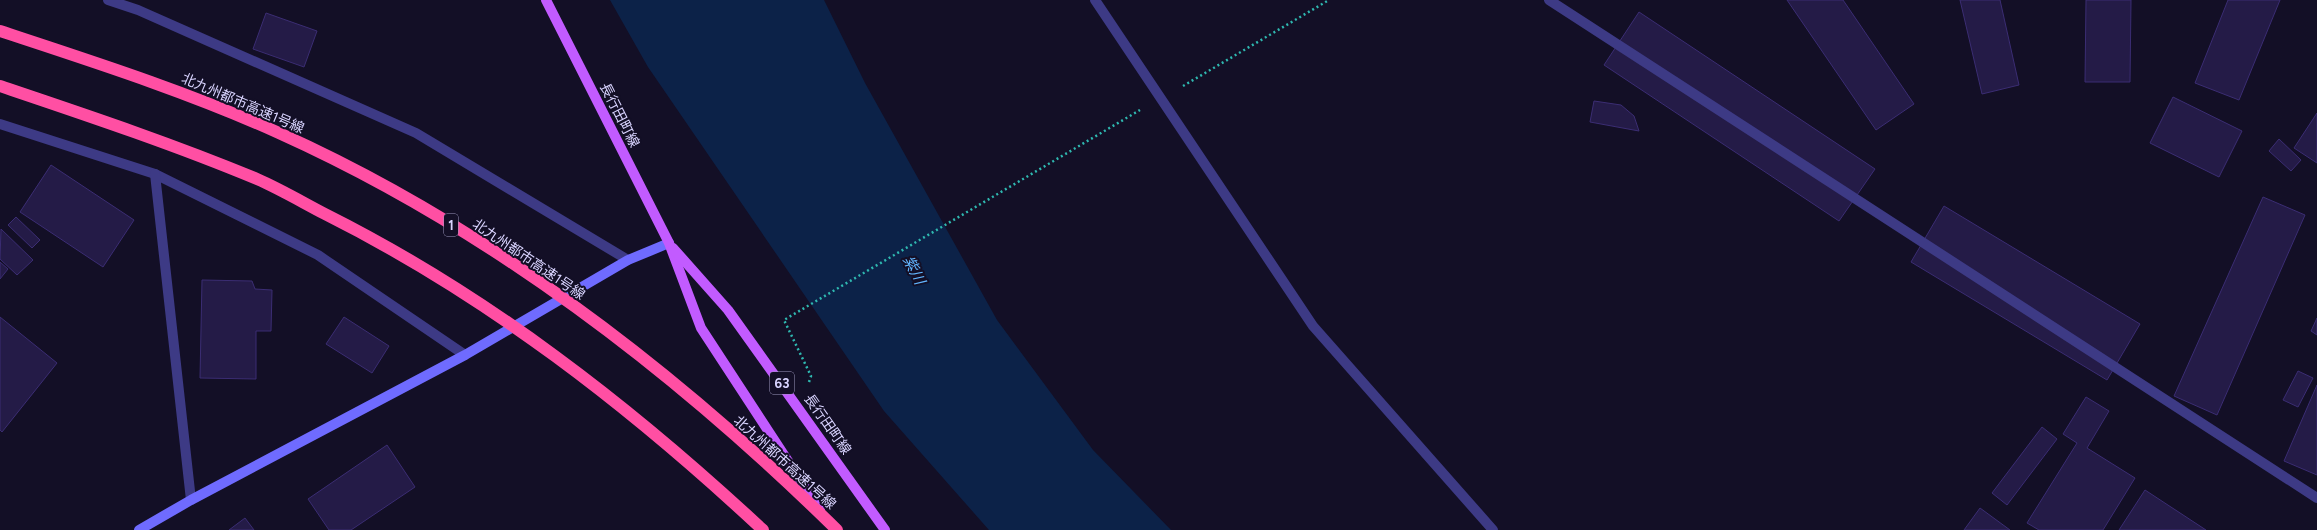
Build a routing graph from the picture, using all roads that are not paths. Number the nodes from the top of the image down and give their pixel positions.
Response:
1 (108, 0) edge
2 (132, 0) edge
3 (546, 0) edge
4 (1095, 0) edge
5 (1549, 0) edge
6 (138, 10) junction
7 (0, 30) edge
8 (0, 86) edge
9 (0, 124) edge
10 (155, 174) junction
11 (669, 243) junction
12 (628, 260) junction
13 (465, 355) junction
14 (2317, 498) edge
15 (191, 500) junction
16 (139, 530) edge
17 (763, 530) edge
18 (833, 530) edge
19 (837, 530) edge
20 (885, 530) edge
21 (1493, 530) edge

1 - 6 street
2 - 6 street
3 - 11 main road, 長行田町線 / 63
4 - 21 street
5 - 14 street
6 - 12 street
7 - 19 highway, 北九州都市高速1号線 / 1, bridge
8 - 17 highway, bridge
9 - 10 street
10 - 13 street
10 - 15 street
11 - 12 street
11 - 18 main road, 長行田町線 / 63
11 - 20 main road, 長行田町線 / 63
12 - 13 street
13 - 15 street
15 - 16 street

